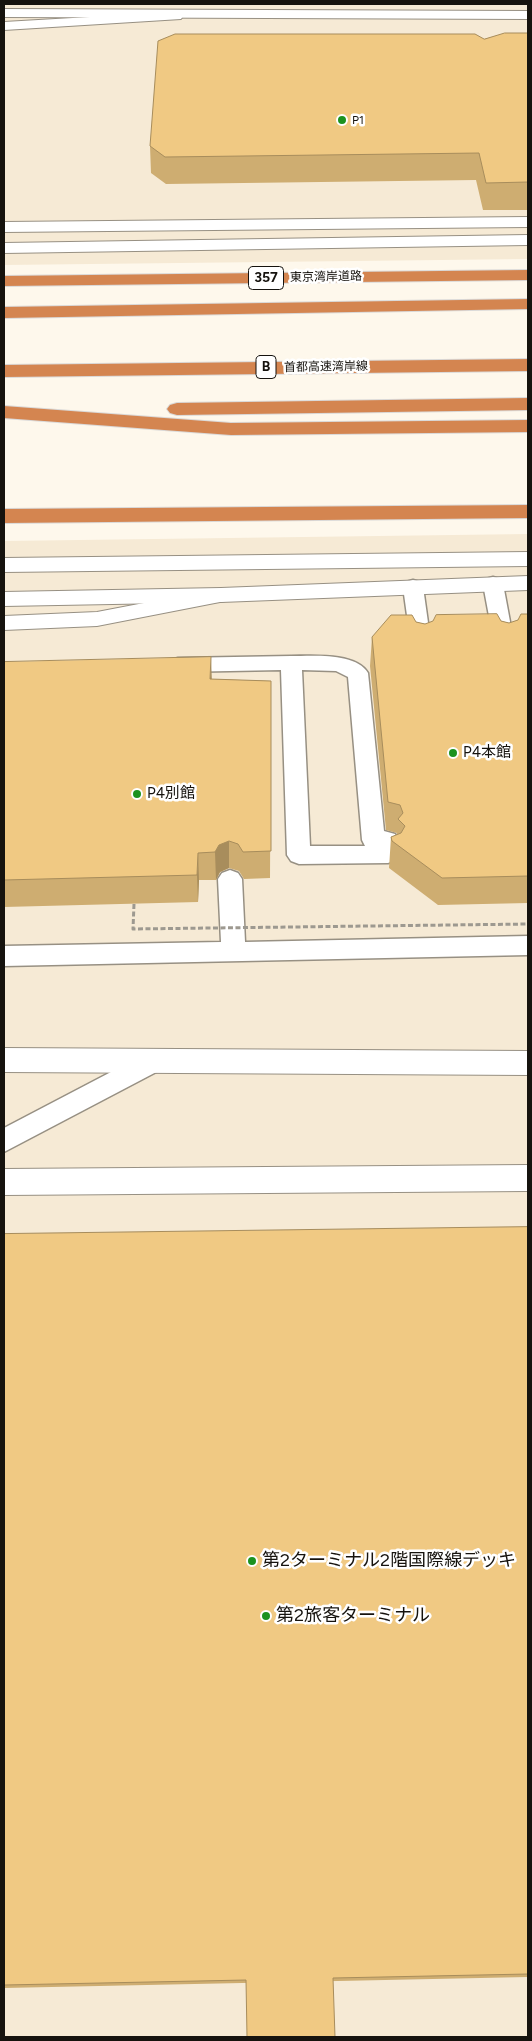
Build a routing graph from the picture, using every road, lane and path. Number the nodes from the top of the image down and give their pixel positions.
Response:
1 (4, 13) edge
2 (528, 15) edge
3 (176, 16) junction
4 (4, 26) edge
5 (528, 222) edge
6 (4, 227) edge
7 (528, 240) edge
8 (4, 248) edge
9 (528, 275) edge
10 (4, 281) edge
11 (528, 304) edge
12 (4, 313) edge
13 (528, 365) edge
14 (4, 371) edge
15 (528, 404) edge
16 (4, 411) edge
17 (528, 426) edge
18 (528, 511) edge
19 (4, 516) edge
20 (528, 559) edge
21 (4, 565) edge
22 (528, 583) edge
23 (493, 584) junction
24 (413, 587) junction
25 (221, 595) junction
26 (4, 599) edge
27 (4, 623) edge
28 (504, 643) edge
29 (421, 644) edge
30 (291, 663) junction
31 (162, 665) edge
32 (230, 879) dead end
33 (134, 904) edge
34 (528, 924) edge
35 (528, 946) edge
36 (233, 952) junction
37 (4, 956) edge
38 (4, 1060) edge
39 (153, 1061) junction
40 (528, 1063) edge
41 (4, 1141) edge
42 (528, 1178) edge
43 (4, 1182) edge

1 - 3 street
2 - 3 street
3 - 4 street
5 - 6 street
7 - 8 street
9 - 10 highway, 東京湾岸道路 / 357
11 - 12 highway
13 - 14 highway, 首都高速湾岸線 / B
15 - 16 highway
16 - 17 highway
18 - 19 highway
20 - 21 street
22 - 23 street
23 - 24 street
23 - 28 lane
24 - 25 street
24 - 29 lane
25 - 26 street
25 - 27 street
30 - 30 lane
30 - 31 lane
32 - 36 lane
33 - 34 path, bridge
35 - 36 lane
36 - 37 lane
38 - 39 street
39 - 40 street
39 - 41 lane
42 - 43 street

